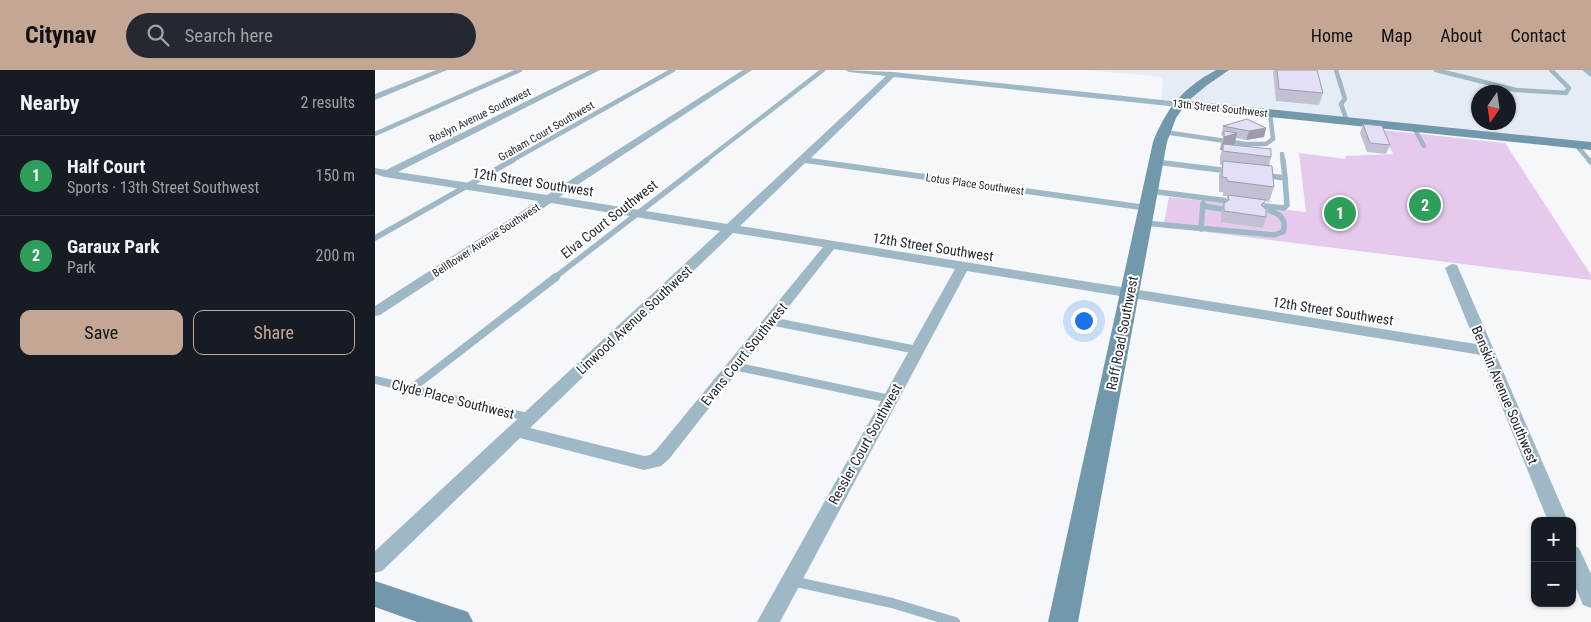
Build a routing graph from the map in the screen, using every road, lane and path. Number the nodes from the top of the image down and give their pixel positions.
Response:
1 (443, 70) edge
2 (520, 70) edge
3 (596, 70) edge
4 (673, 70) edge
5 (748, 70) edge
6 (823, 70) edge
7 (849, 70) edge
8 (960, 70) edge
9 (1224, 70) edge
10 (1336, 70) edge
11 (1436, 70) edge
12 (1551, 70) edge
13 (1586, 70) edge
14 (893, 74) junction
15 (1591, 75) edge
16 (951, 80) junction
17 (375, 97) edge
18 (1178, 104) junction
19 (1270, 113) junction
20 (1347, 121) junction
21 (1414, 128) junction
22 (1163, 132) junction
23 (375, 134) edge
24 (1576, 145) junction
25 (1423, 146) dead end
26 (1591, 146) edge
27 (1282, 154) dead end
28 (803, 160) junction
29 (1156, 162) junction
30 (1591, 162) edge
31 (381, 172) edge
32 (1236, 172) edge
33 (1256, 175) edge
34 (1285, 178) junction
35 (375, 179) edge
36 (468, 186) junction
37 (549, 199) junction
38 (1203, 204) junction
39 (1148, 205) junction
40 (1222, 209) edge
41 (637, 214) junction
42 (1263, 215) edge
43 (1283, 218) junction
44 (731, 229) junction
45 (1201, 229) junction
46 (375, 238) edge
47 (831, 245) junction
48 (963, 267) junction
49 (1452, 268) dead end
50 (1130, 294) junction
51 (375, 312) edge
52 (770, 321) junction
53 (917, 350) junction
54 (1487, 352) junction
55 (734, 366) junction
56 (375, 380) edge
57 (411, 388) junction
58 (890, 399) junction
59 (531, 418) junction
60 (517, 431) junction
61 (655, 461) joint
62 (1556, 517) edge
63 (1575, 562) edge
64 (375, 564) edge
65 (790, 581) junction
66 (375, 594) edge
67 (1591, 598) edge
68 (458, 622) edge
69 (768, 622) edge
70 (955, 622) edge
71 (1063, 622) edge

1 - 17 street
2 - 23 lane
3 - 31 street, Roslyn Avenue Southwest
4 - 36 lane, Graham Court Southwest
5 - 37 street, Bellflower Avenue Southwest
6 - 41 lane, Elva Court Southwest
7 - 14 street, 13th Street Southwest
8 - 16 street
9 - 18 main road, Raff Road Southwest
10 - 20 lane
11 - 12 lane
13 - 15 street
14 - 16 street, 13th Street Southwest
14 - 28 street, Linwood Avenue Southwest
16 - 18 street, 13th Street Southwest
18 - 19 main road, 13th Street Southwest
18 - 22 main road, Raff Road Southwest
19 - 20 main road, 13th Street Southwest
19 - 22 lane
20 - 21 main road, 13th Street Southwest
21 - 24 main road, 13th Street Southwest
21 - 25 lane
22 - 29 main road, Raff Road Southwest
24 - 26 main road, 13th Street Southwest
24 - 30 lane
27 - 34 lane
28 - 39 street, Lotus Place Southwest
28 - 44 street, Linwood Avenue Southwest
29 - 32 lane
29 - 39 main road, Raff Road Southwest
31 - 35 street, Roslyn Avenue Southwest
31 - 36 street, 12th Street Southwest
33 - 34 lane
34 - 43 lane
36 - 37 street, 12th Street Southwest
36 - 46 lane, Graham Court Southwest
37 - 41 street, 12th Street Southwest
37 - 51 street, Bellflower Avenue Southwest
38 - 39 lane
38 - 39 lane
38 - 40 lane
38 - 45 lane
39 - 45 lane
39 - 50 main road, Raff Road Southwest
41 - 44 street, 12th Street Southwest
41 - 57 lane, Elva Court Southwest
42 - 43 lane
43 - 45 lane
44 - 47 street, 12th Street Southwest
44 - 59 street, Linwood Avenue Southwest
47 - 48 street, 12th Street Southwest
47 - 52 street, Evans Court Southwest
48 - 50 street, 12th Street Southwest
48 - 53 street, Ressler Court Southwest
49 - 54 street, Benskin Avenue Southwest
50 - 54 street, 12th Street Southwest
50 - 71 main road, Raff Road Southwest
52 - 53 lane
52 - 55 street, Evans Court Southwest
53 - 58 street, Ressler Court Southwest
54 - 62 street, Benskin Avenue Southwest
55 - 58 lane
55 - 61 street, Evans Court Southwest
56 - 57 lane, Clyde Place Southwest
57 - 59 lane, Clyde Place Southwest
58 - 65 street, Ressler Court Southwest
59 - 60 street, Linwood Avenue Southwest
60 - 61 street, Clyde Place Southwest
60 - 64 street, Linwood Avenue Southwest
63 - 67 street
65 - 69 street, Ressler Court Southwest
65 - 70 lane
66 - 68 main road

